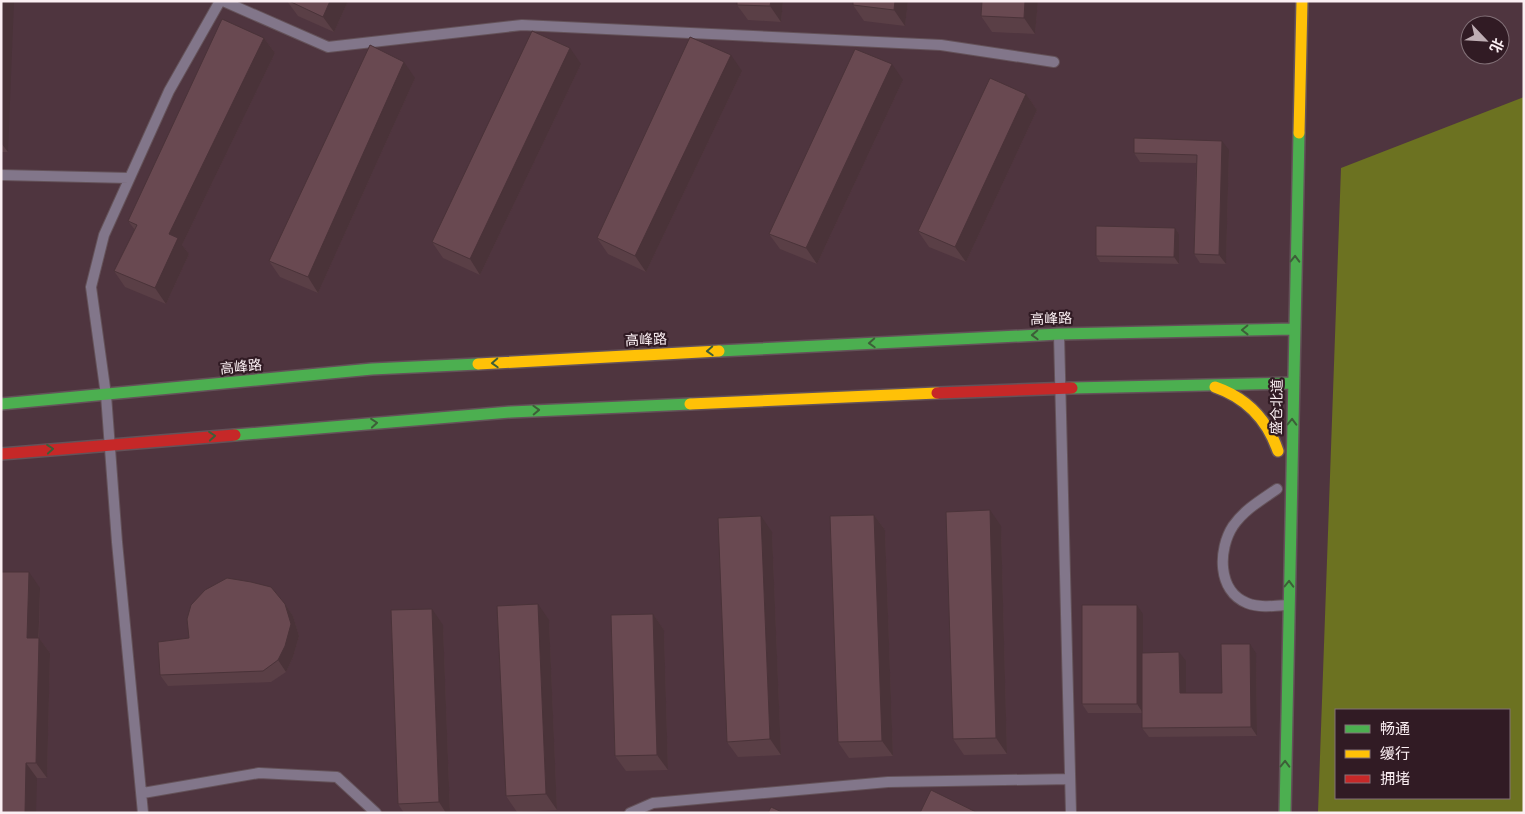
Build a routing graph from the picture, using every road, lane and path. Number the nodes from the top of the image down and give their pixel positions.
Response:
1 (221, 1) edge
2 (1302, 1) edge
3 (1054, 62) dead end
4 (1, 175) edge
5 (129, 178) junction
6 (1294, 329) junction
7 (1059, 334) junction
8 (1292, 383) junction
9 (1206, 385) junction
10 (1060, 388) junction
11 (106, 395) junction
12 (1, 404) edge
13 (1278, 422) dead end
14 (109, 444) junction
15 (1, 454) edge
16 (1277, 484) joint
17 (1276, 509) dead end
18 (1288, 605) junction
19 (1070, 779) junction
20 (143, 793) junction
21 (143, 813) edge
22 (376, 813) edge
23 (630, 813) edge
24 (1072, 813) edge
25 (1285, 813) edge

1 - 3 lane
1 - 5 lane
6 -> 2 main road, 盛仓北道
4 - 5 lane
5 - 11 lane
6 -> 7 main road, 高峰路
6 - 8 main road, 盛仓北道
7 - 10 lane
7 -> 11 main road, 高峰路
8 - 9 main road
18 -> 8 main road, 盛仓北道
9 - 10 main road
9 - 13 main road, 盛仓北道
14 -> 10 main road
10 - 19 lane
11 - 12 main road, 高峰路
11 - 14 lane
15 -> 14 main road
14 - 20 lane
16 - 17 main road
16 - 18 lane
25 -> 18 main road, 盛仓北道
19 - 23 lane
19 - 24 lane
20 - 21 lane
20 - 22 lane

